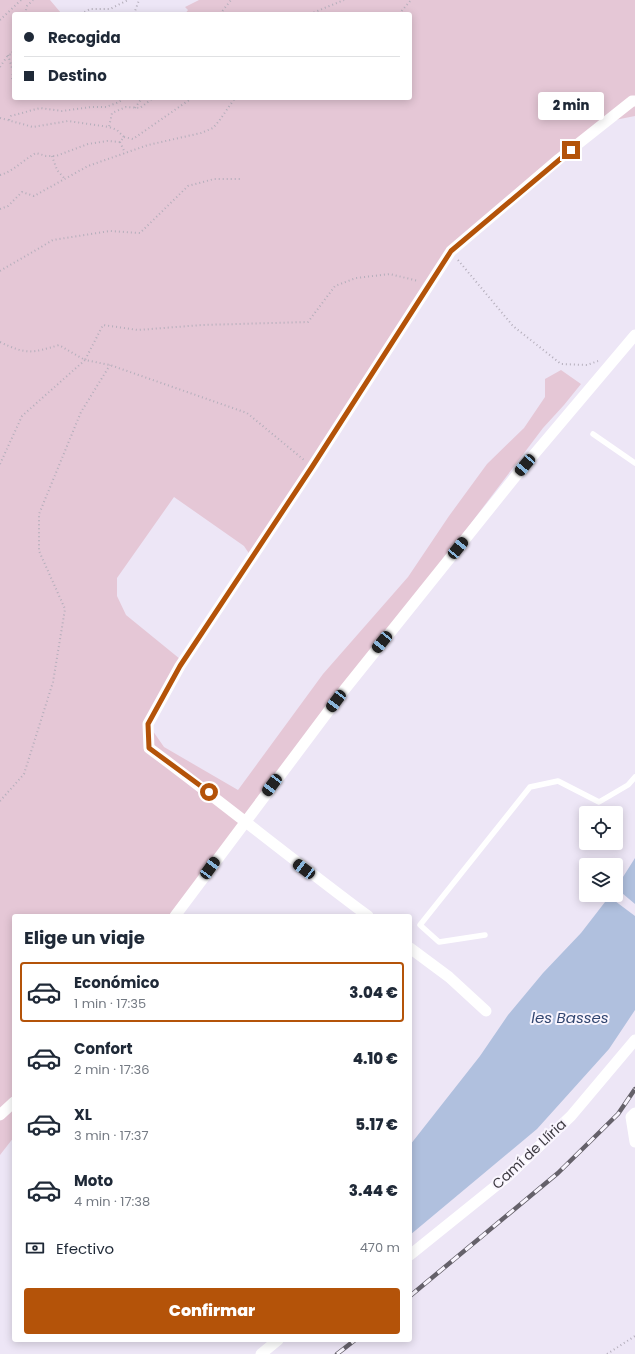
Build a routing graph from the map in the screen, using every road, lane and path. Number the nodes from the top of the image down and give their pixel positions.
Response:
1 (21, 0) edge
2 (33, 0) edge
3 (128, 0) edge
4 (139, 0) edge
5 (231, 0) edge
6 (344, 0) edge
7 (411, 0) edge
8 (26, 12) edge
9 (84, 12) edge
10 (135, 12) edge
11 (222, 12) edge
12 (315, 12) edge
13 (401, 12) edge
14 (0, 20) edge
15 (12, 54) edge
16 (8, 55) junction
17 (0, 67) edge
18 (12, 67) edge
19 (12, 67) edge
20 (12, 80) edge
21 (122, 100) edge
22 (141, 100) edge
23 (150, 100) edge
24 (189, 100) edge
25 (234, 100) edge
26 (635, 101) edge
27 (135, 108) junction
28 (0, 118) edge
29 (9, 120) junction
30 (109, 127) junction
31 (124, 137) junction
32 (120, 142) junction
33 (125, 153) junction
34 (52, 156) junction
35 (0, 175) edge
36 (65, 179) junction
37 (242, 179) dead end
38 (0, 209) edge
39 (451, 251) junction
40 (0, 271) edge
41 (428, 286) junction
42 (635, 335) edge
43 (0, 342) edge
44 (85, 360) junction
45 (600, 360) dead end
46 (110, 365) junction
47 (593, 434) dead end
48 (635, 463) edge
49 (0, 464) edge
50 (312, 467) junction
51 (635, 777) edge
52 (0, 801) edge
53 (245, 821) junction
54 (176, 914) edge
55 (365, 914) edge
56 (485, 935) dead end
57 (412, 949) edge
58 (486, 1011) dead end
59 (635, 1040) edge
60 (12, 1104) edge
61 (635, 1113) edge
62 (0, 1114) edge
63 (635, 1142) edge
64 (412, 1253) edge
65 (635, 1336) edge
66 (276, 1342) edge
67 (262, 1354) edge
68 (607, 1354) edge

1 - 14 path
2 - 8 path
3 - 9 path
4 - 10 path
5 - 11 path
6 - 12 path
7 - 13 path
15 - 16 path
16 - 17 path
16 - 18 path
19 - 20 path
21 - 29 path
22 - 27 path
23 - 27 path
24 - 31 path
25 - 33 path
26 - 39 street
27 - 30 path
28 - 29 path
29 - 30 path
30 - 31 path
31 - 32 path
32 - 33 path
32 - 34 path
33 - 36 path
34 - 35 path
34 - 36 path
36 - 38 path
37 - 40 path
39 - 41 street
39 - 45 path
41 - 44 path
41 - 50 street
42 - 53 street
43 - 44 path
44 - 46 path
44 - 49 path
46 - 50 path
46 - 52 path
47 - 48 lane
50 - 53 street
51 - 56 lane
53 - 54 street
53 - 55 street
57 - 58 street
59 - 64 street, Camí de Llíria
60 - 62 street
61 - 63 street
65 - 68 path
66 - 67 street

